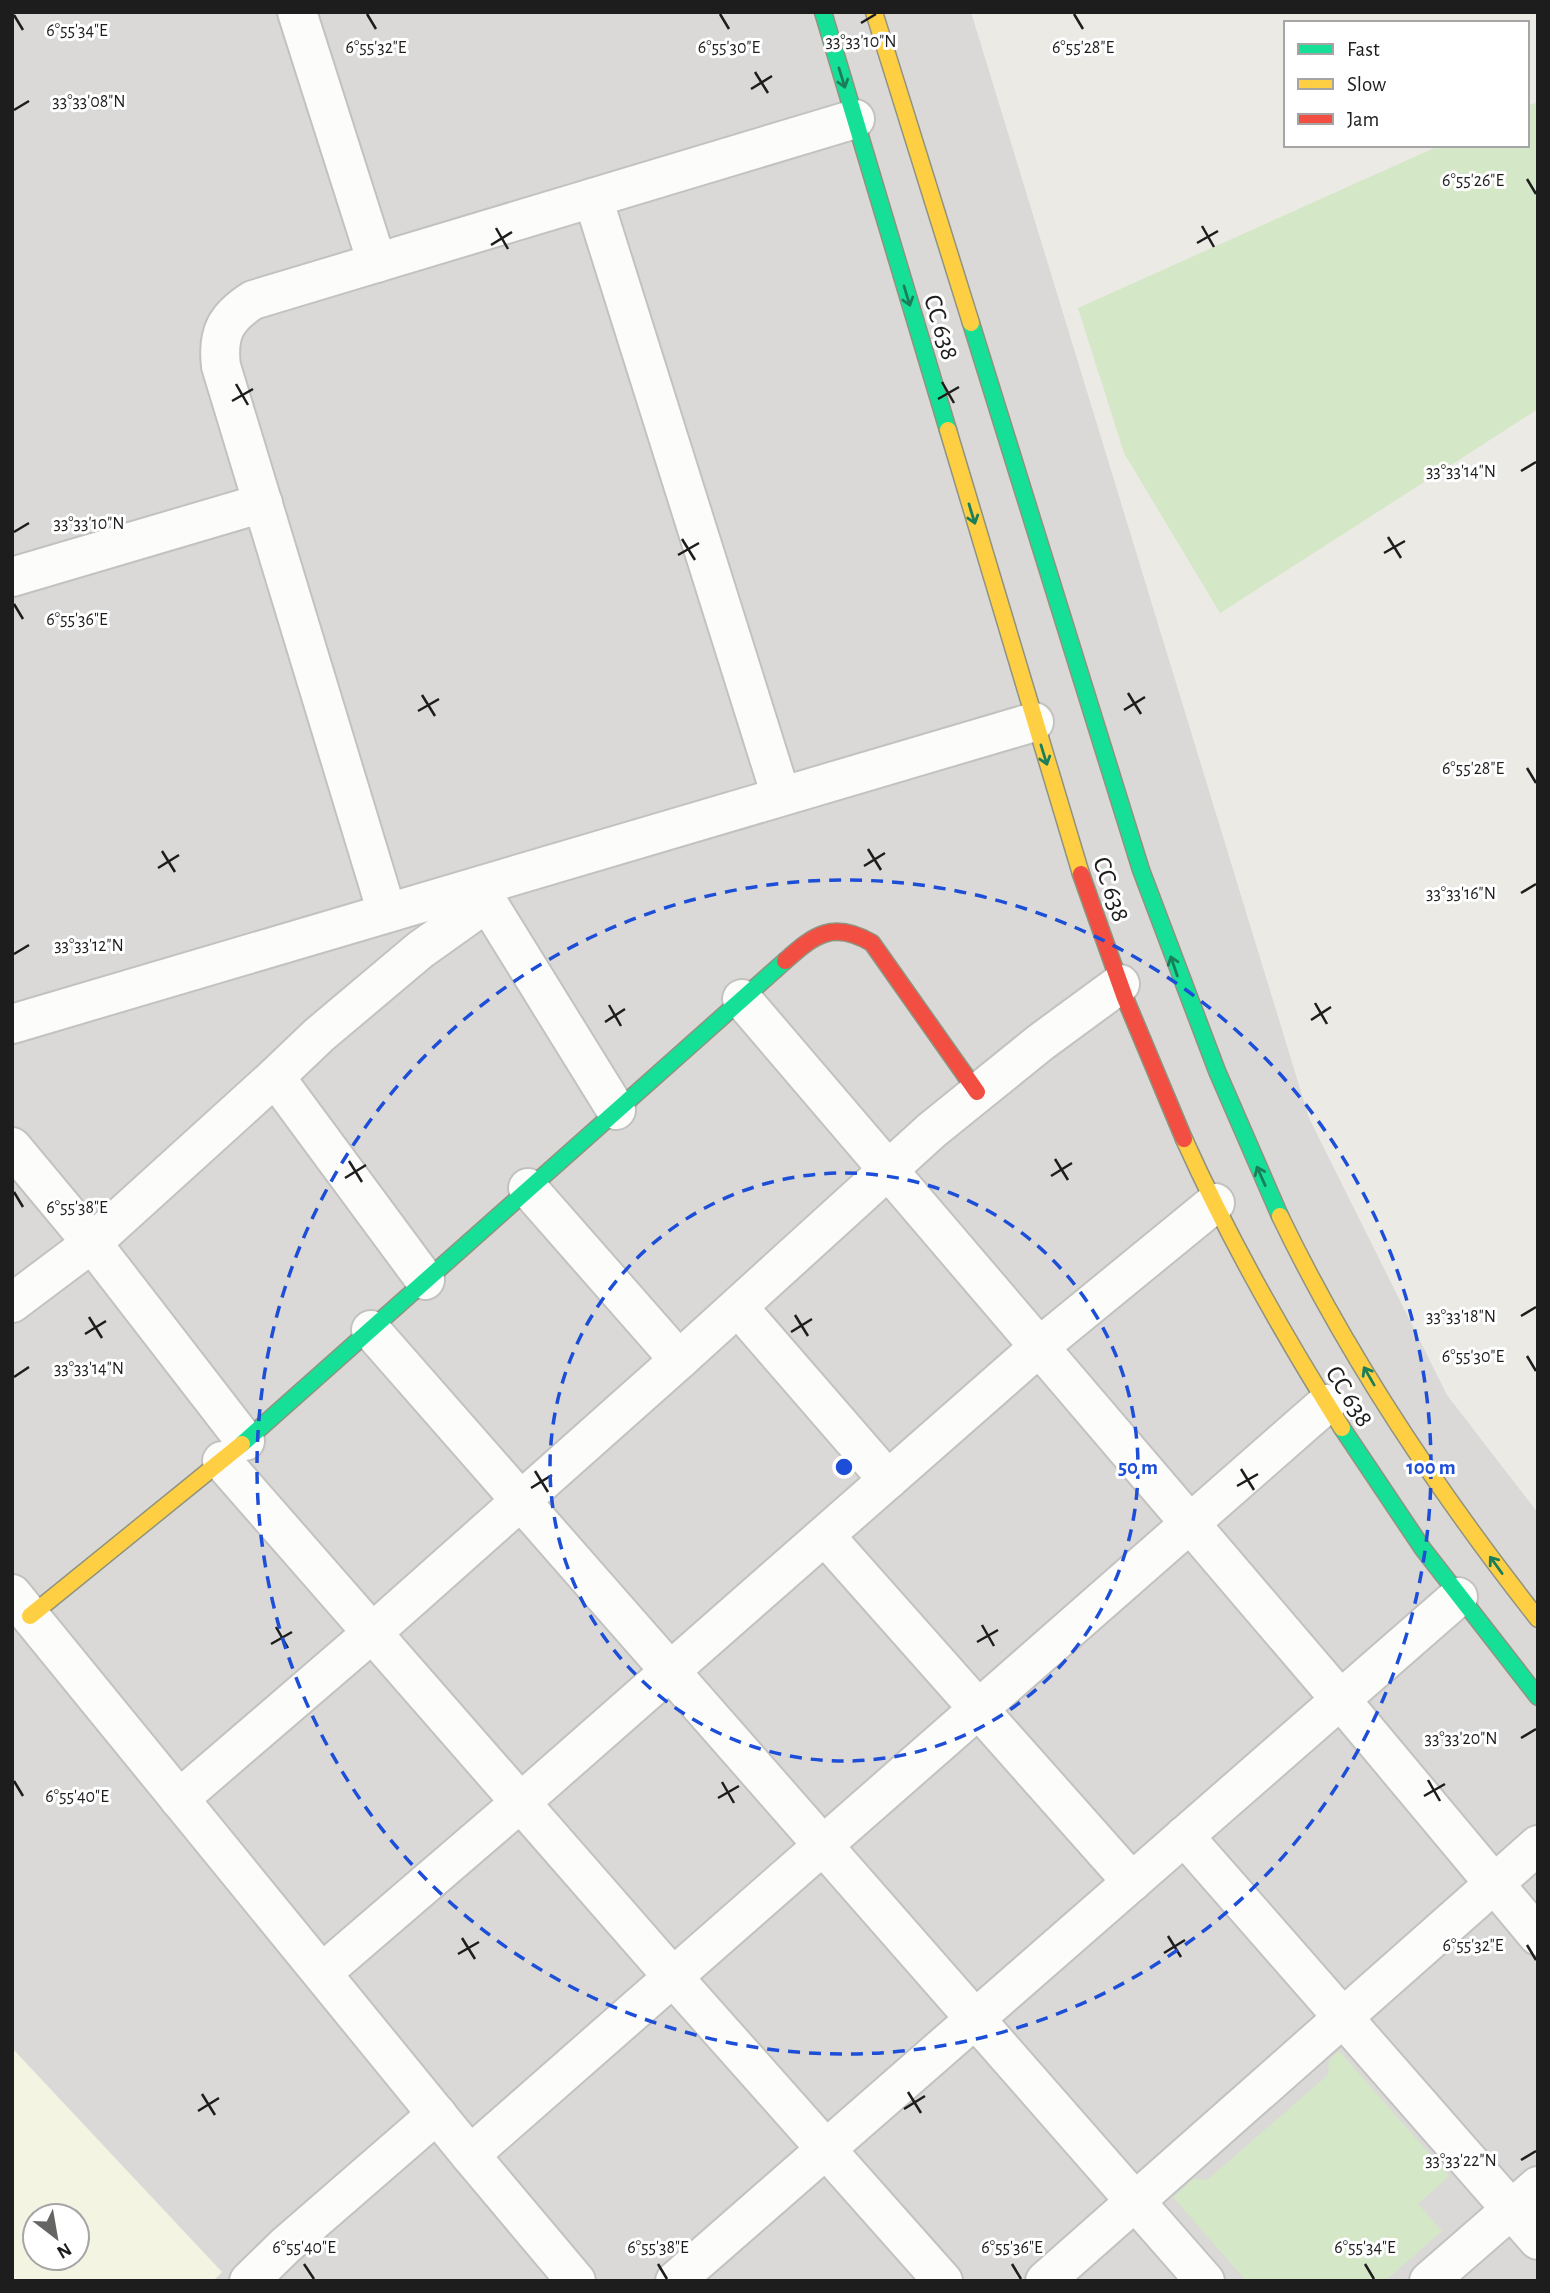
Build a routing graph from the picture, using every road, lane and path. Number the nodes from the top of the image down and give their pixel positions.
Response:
1 (297, 12) edge
2 (823, 12) edge
3 (874, 12) edge
4 (855, 119) junction
5 (593, 198) junction
6 (377, 263) junction
7 (263, 503) junction
8 (12, 577) edge
9 (1034, 722) junction
10 (781, 796) junction
11 (482, 895) junction
12 (387, 913) junction
13 (1120, 984) junction
14 (742, 999) junction
15 (12, 1024) edge
16 (275, 1077) junction
17 (977, 1092) junction
18 (616, 1110) junction
19 (12, 1147) edge
20 (887, 1169) junction
21 (528, 1188) junction
22 (1215, 1203) junction
23 (92, 1242) junction
24 (425, 1280) junction
25 (12, 1303) edge
26 (738, 1307) junction
27 (371, 1330) junction
28 (1039, 1347) junction
29 (680, 1360) junction
30 (1326, 1404) junction
31 (234, 1451) junction
32 (888, 1480) junction
33 (520, 1501) junction
34 (1190, 1523) junction
35 (825, 1536) junction
36 (1458, 1597) junction
37 (21, 1605) edge
38 (1538, 1619) edge
39 (372, 1633) junction
40 (671, 1670) junction
41 (1538, 1697) edge
42 (1340, 1699) junction
43 (978, 1709) junction
44 (179, 1799) junction
45 (521, 1802) junction
46 (1184, 1836) junction
47 (1538, 1845) edge
48 (822, 1846) junction
49 (1132, 1882) junction
50 (1493, 1885) junction
51 (1538, 1936) edge
52 (322, 1973) junction
53 (673, 1977) junction
54 (1343, 2018) junction
55 (975, 2019) junction
56 (437, 2114) junction
57 (826, 2149) junction
58 (470, 2155) junction
59 (1524, 2198) edge
60 (1135, 2201) junction
61 (1538, 2241) edge
62 (249, 2281) edge
63 (576, 2281) edge
64 (676, 2281) edge
65 (943, 2281) edge
66 (1045, 2281) edge
67 (1205, 2281) edge
68 (1429, 2281) edge

1 - 6 street
2 -> 4 main road, CC 638 / CC 638
38 -> 3 main road, CC 638
4 - 5 street
4 -> 9 main road, CC 638 / CC 638
5 - 6 street
5 - 10 street
6 - 7 street
7 - 8 street
7 - 12 street
9 - 10 street
9 -> 13 main road, CC 638 / CC 638
10 - 11 street
11 - 12 street
11 - 16 street
11 - 18 street
12 - 15 street
13 - 17 street
13 - 22 main road, CC 638 / CC 638
14 - 17 main road
14 - 18 main road
14 - 20 street
16 - 23 street
16 - 24 street
17 - 20 street
18 - 21 main road
19 - 23 street
20 - 26 street
20 - 28 street
21 - 24 main road
21 - 29 street
22 - 28 street
22 - 30 main road, CC 638 / CC 638
23 - 25 street
23 - 31 street
24 - 27 main road
26 - 29 street
26 - 32 street
27 - 31 main road
27 - 33 street
28 - 32 street
28 - 34 street
29 - 33 street
30 - 34 street
30 - 36 main road, CC 638 / CC 638
31 - 37 main road
31 - 39 street
32 - 35 street
33 - 39 street
33 - 40 street
34 - 42 street
34 - 43 street
35 - 40 street
35 - 43 street
36 - 41 main road, CC 638 / CC 638
36 - 42 street
37 - 44 street
39 - 44 street
39 - 45 street
40 - 45 street
40 - 48 street
42 - 46 street
42 - 50 street
43 - 48 street
43 - 49 street
44 - 52 street
45 - 52 street
45 - 53 street
46 - 49 street
46 - 54 street
47 - 50 street
48 - 53 street
48 - 55 street
49 - 55 street
50 - 51 street
50 - 54 street
52 - 56 street
53 - 57 street
53 - 58 street
54 - 59 street
54 - 60 street
55 - 57 street
55 - 60 street
56 - 58 street
56 - 62 street
57 - 64 street
57 - 65 street
58 - 63 street
59 - 61 street
59 - 68 street
60 - 66 street
60 - 67 street

